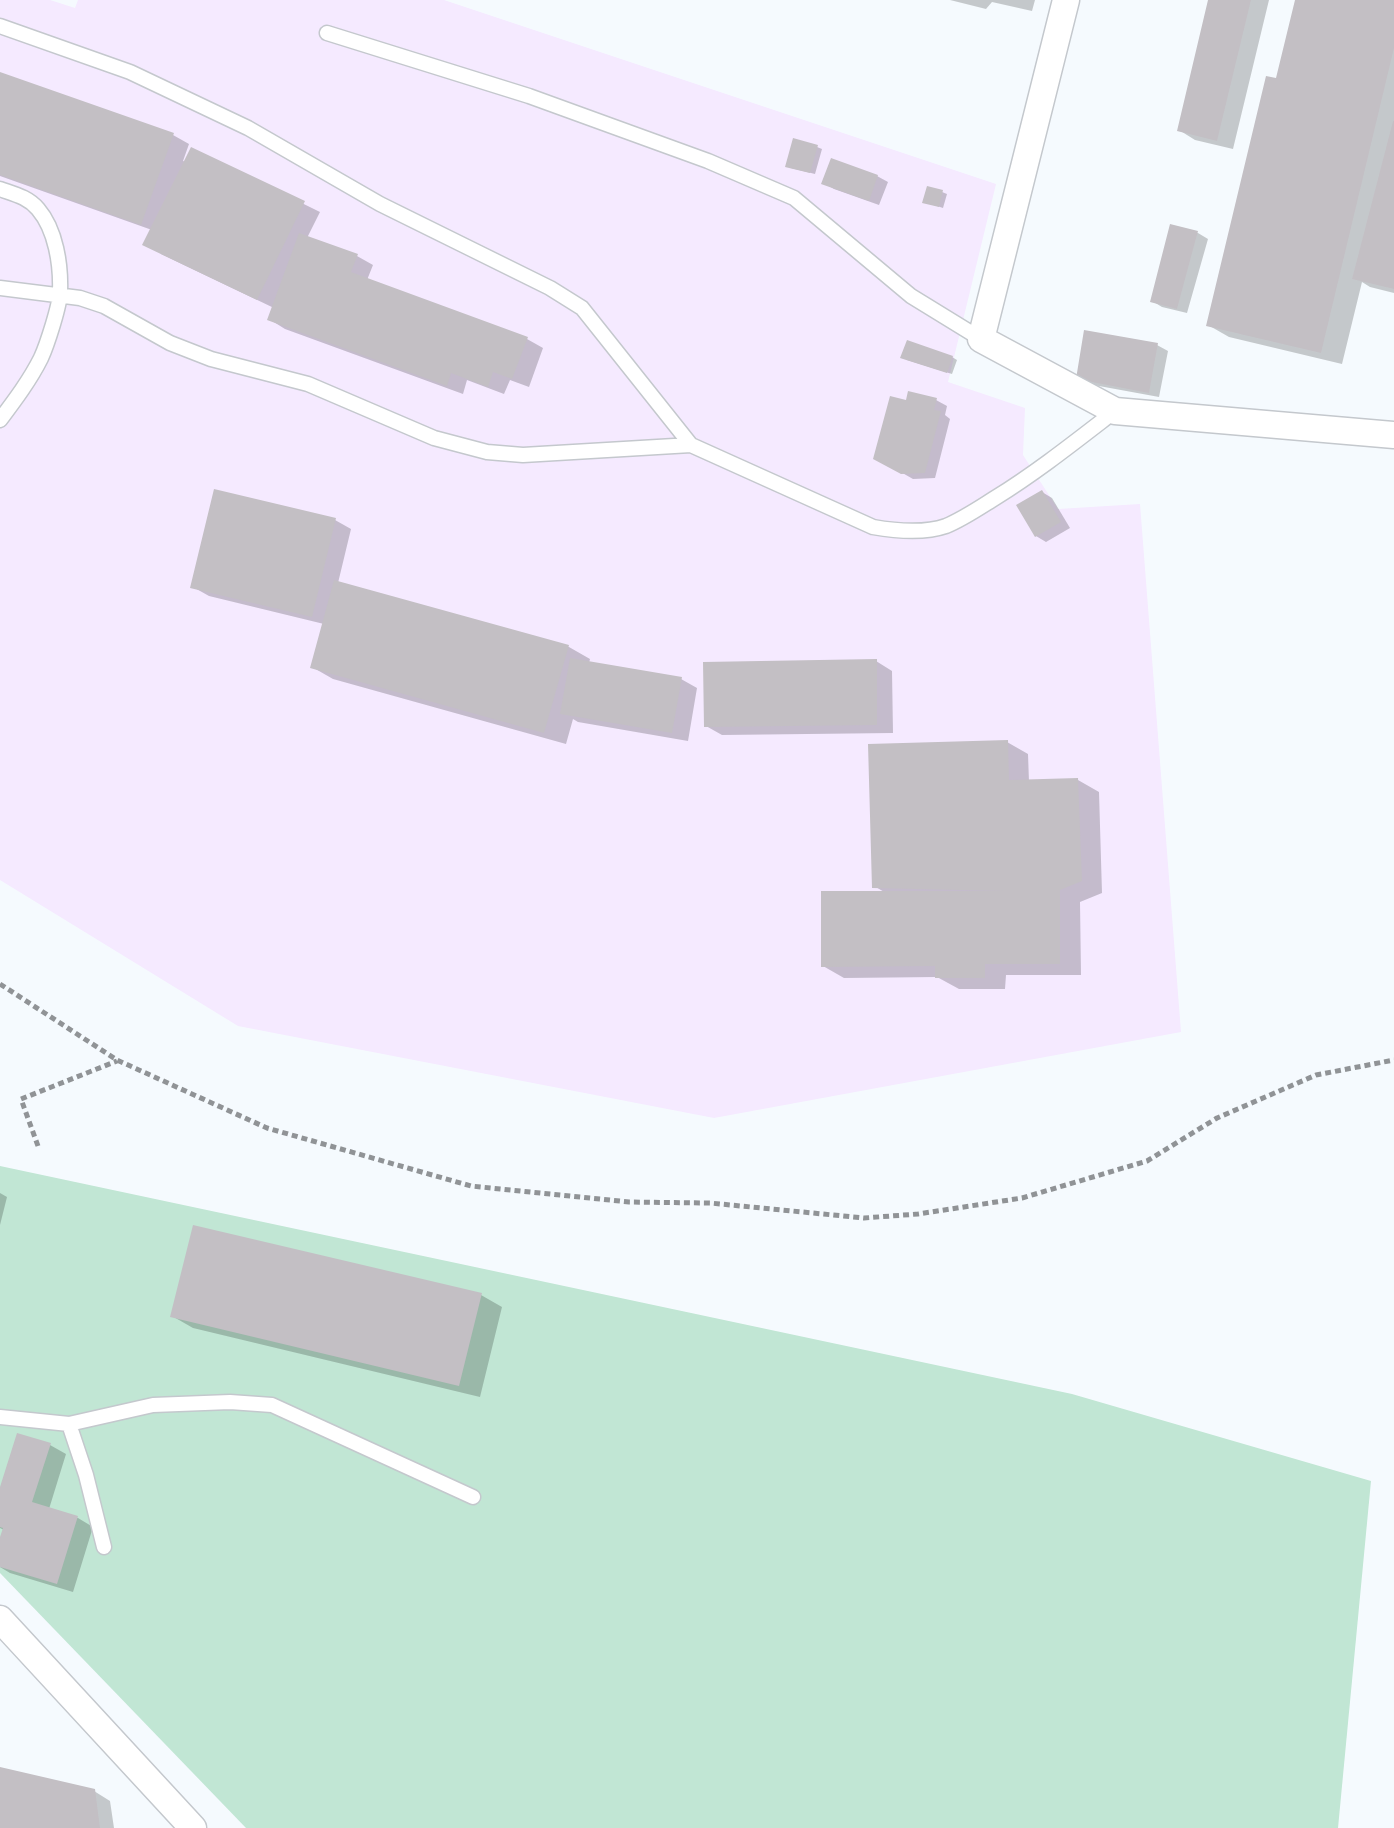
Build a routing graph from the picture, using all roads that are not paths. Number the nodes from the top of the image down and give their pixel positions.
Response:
1 (1066, 0) edge
2 (0, 26) edge
3 (327, 33) dead end
4 (0, 189) edge
5 (0, 288) edge
6 (60, 295) junction
7 (981, 339) junction
8 (1115, 411) junction
9 (0, 420) edge
10 (1394, 435) edge
11 (691, 445) junction
12 (0, 1417) edge
13 (69, 1424) junction
14 (473, 1497) dead end
15 (104, 1547) dead end
16 (0, 1619) edge
17 (193, 1828) edge

1 - 7 street
2 - 11 lane
3 - 7 lane
4 - 6 lane
5 - 6 lane
6 - 9 lane
6 - 11 lane
7 - 8 street
8 - 10 street
8 - 11 lane
12 - 13 lane
13 - 14 lane
13 - 15 lane
16 - 17 street

